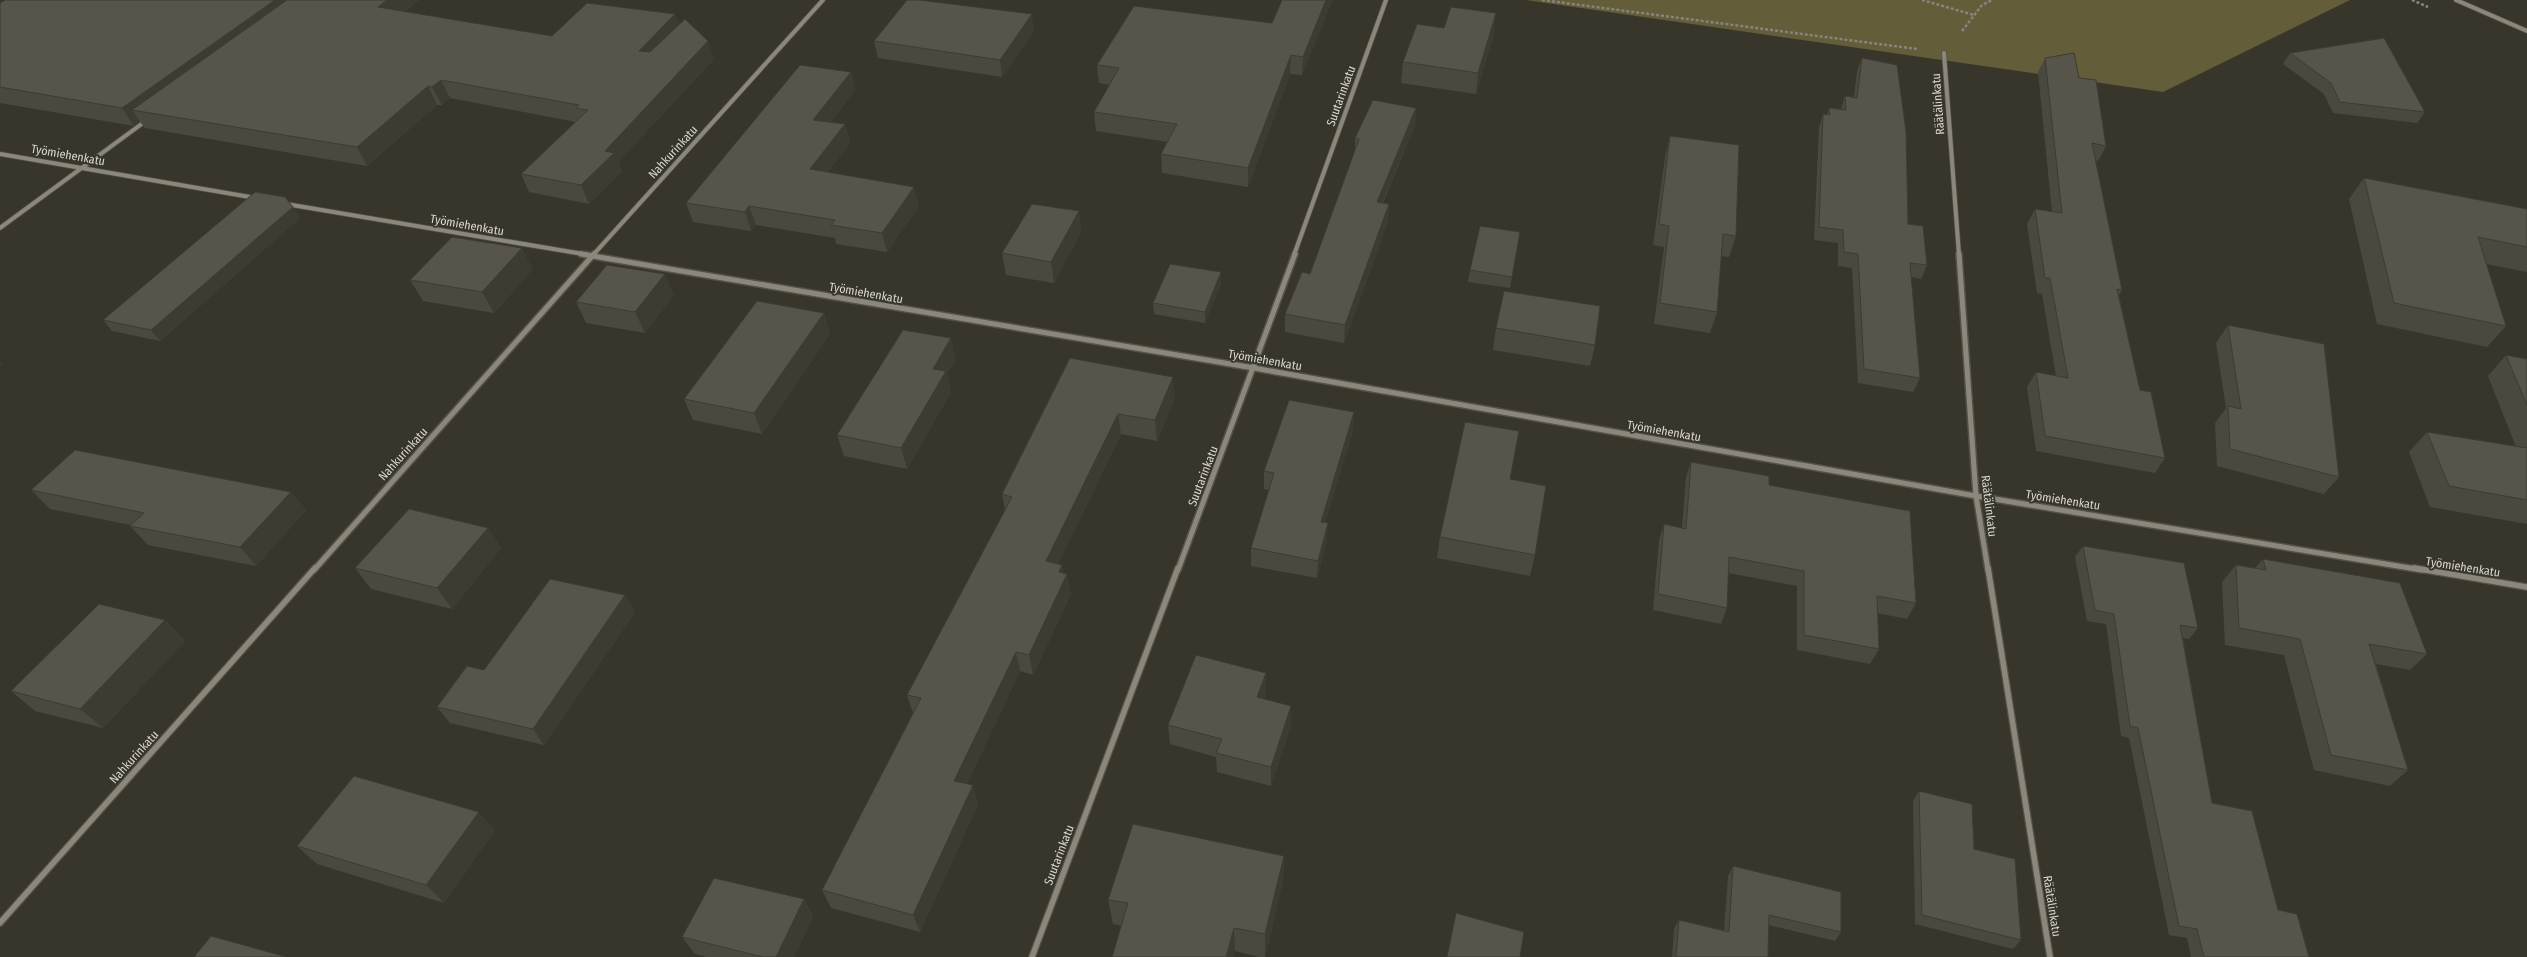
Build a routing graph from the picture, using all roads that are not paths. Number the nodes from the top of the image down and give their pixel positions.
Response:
1 (823, 0) edge
2 (1386, 0) edge
3 (2456, 0) edge
4 (2527, 31) edge
5 (1944, 53) road end
6 (153, 116) edge
7 (0, 154) edge
8 (80, 168) junction
9 (267, 200) edge
10 (277, 202) edge
11 (0, 228) edge
12 (591, 257) junction
13 (1254, 368) junction
14 (1976, 496) junction
15 (2527, 588) edge
16 (0, 923) edge
17 (1032, 957) edge
18 (2050, 957) edge

1 - 12 street, Nahkurinkatu
2 - 13 street, Suutarinkatu
3 - 4 street
5 - 14 street, Räätälinkatu
6 - 8 street
7 - 8 street, Työmiehenkatu
8 - 9 street, Työmiehenkatu
8 - 11 street
10 - 12 street, Työmiehenkatu
12 - 13 street, Työmiehenkatu
12 - 16 street, Nahkurinkatu
13 - 14 street, Työmiehenkatu
13 - 17 street, Suutarinkatu
14 - 15 street, Työmiehenkatu
14 - 18 street, Räätälinkatu

